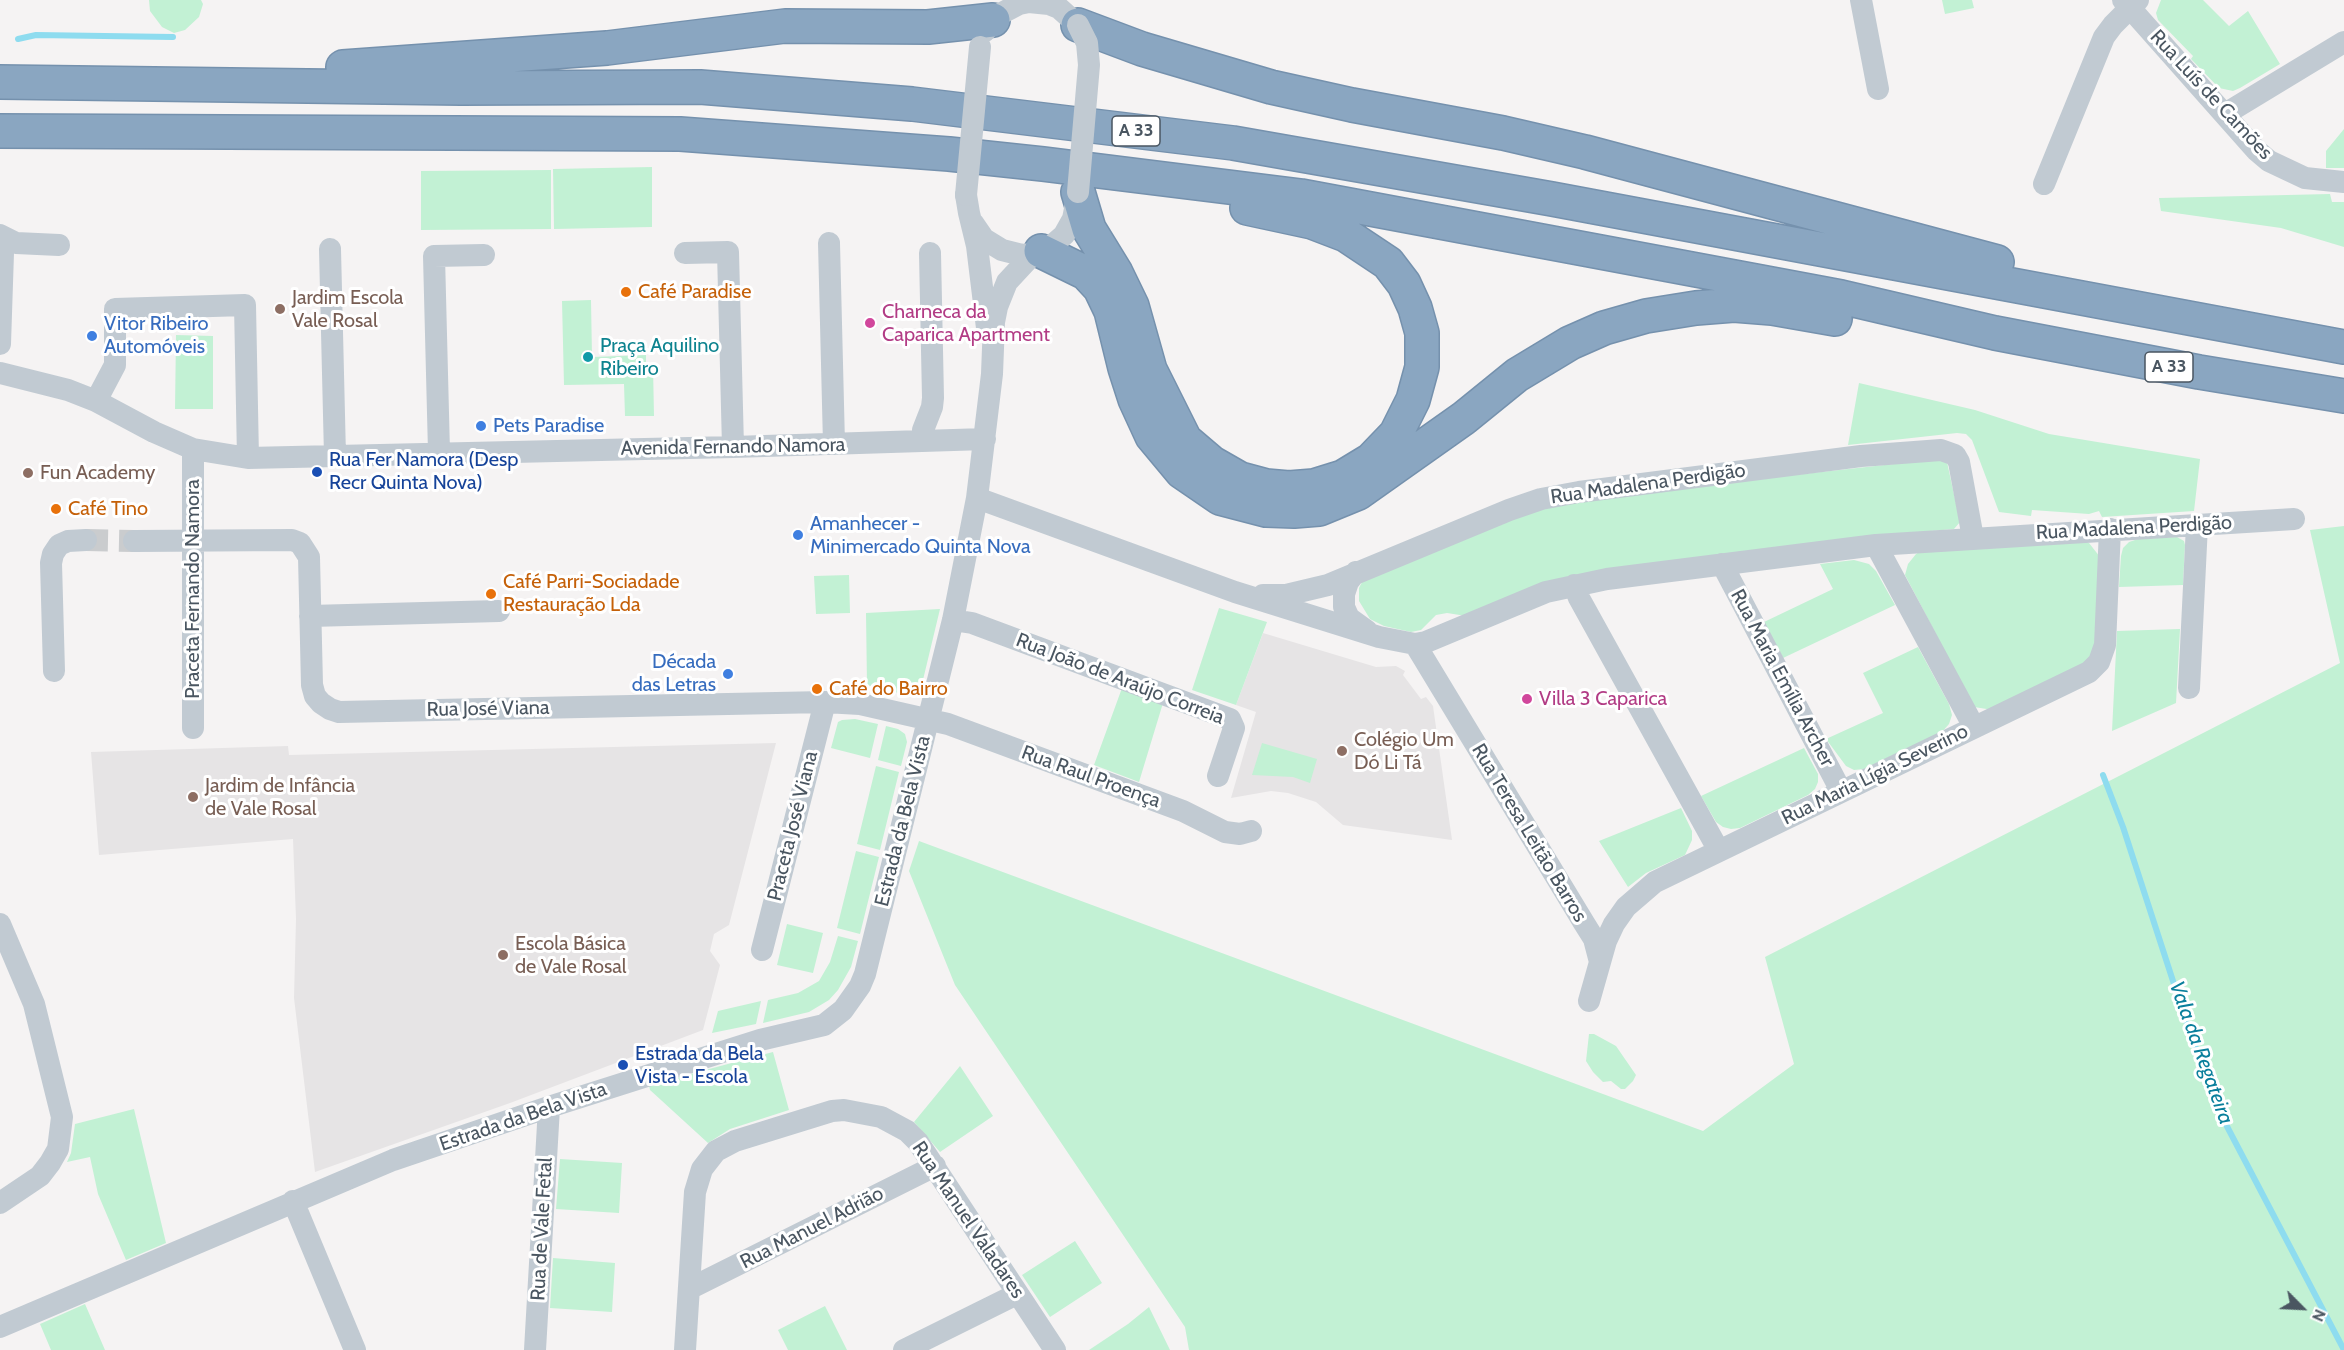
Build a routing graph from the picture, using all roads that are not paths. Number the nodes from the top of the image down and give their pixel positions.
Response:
1 (1861, 0) edge
2 (2130, 3) edge
3 (1069, 13) edge
4 (996, 20) edge
5 (2344, 42) edge
6 (0, 82) edge
7 (138, 83) junction
8 (1878, 89) dead end
9 (2225, 114) junction
10 (0, 130) edge
11 (1043, 164) junction
12 (2344, 182) edge
13 (2044, 184) dead end
14 (1078, 192) junction
15 (972, 222) junction
16 (0, 235) edge
17 (0, 242) edge
18 (829, 243) dead end
19 (59, 245) dead end
20 (330, 249) dead end
21 (1037, 252) junction
22 (685, 253) dead end
23 (930, 253) dead end
24 (484, 255) dead end
25 (2257, 331) junction
26 (1995, 333) junction
27 (0, 344) edge
28 (2344, 348) edge
29 (2199, 372) junction
30 (0, 373) edge
31 (992, 374) junction
32 (2344, 396) edge
33 (96, 401) junction
34 (2344, 410) edge
35 (985, 440) junction
36 (923, 441) junction
37 (834, 444) junction
38 (733, 447) junction
39 (193, 449) junction
40 (439, 452) junction
41 (335, 456) junction
42 (248, 458) junction
43 (977, 498) junction
44 (2294, 519) dead end
45 (2197, 525) junction
46 (2110, 529) junction
47 (1974, 538) junction
48 (193, 539) junction
49 (86, 540) tunnel mouth
50 (134, 541) tunnel mouth
51 (1876, 545) junction
52 (1722, 564) junction
53 (1356, 572) junction
54 (1574, 585) junction
55 (1235, 592) junction
56 (499, 611) dead end
57 (310, 616) junction
58 (953, 620) junction
59 (1379, 637) junction
60 (1415, 644) junction
61 (54, 670) dead end
62 (2189, 688) dead end
63 (825, 702) junction
64 (929, 718) junction
65 (1974, 727) junction
66 (193, 728) dead end
67 (1218, 777) dead end
68 (1841, 791) junction
69 (1251, 831) dead end
70 (1719, 851) junction
71 (0, 924) edge
72 (762, 950) dead end
73 (1600, 962) junction
74 (1588, 1001) dead end
75 (549, 1107) junction
76 (935, 1166) junction
77 (293, 1202) junction
78 (0, 1203) edge
79 (689, 1290) junction
80 (1017, 1294) junction
81 (0, 1327) edge
82 (355, 1350) edge
83 (535, 1350) edge
84 (685, 1350) edge
85 (904, 1350) edge
86 (1055, 1350) edge

1 - 8 street
2 - 9 street, Rua Luís de Camões
2 - 13 street
3 - 4 street
3 - 14 street, bridge
3 - 25 highway
4 - 7 highway
4 - 15 street, bridge
5 - 9 street
6 - 7 highway, A 33
7 - 25 highway, A 33
9 - 12 street, Rua Luís de Camões
10 - 11 highway, A 33
11 - 14 highway
11 - 26 highway, A 33
14 - 21 street
15 - 21 street
15 - 31 street
16 - 19 street
17 - 27 street
18 - 37 street
20 - 41 street
21 - 26 highway
21 - 31 street
22 - 38 street
23 - 36 street
24 - 40 street
25 - 28 highway, A 33
26 - 29 highway, A 33
29 - 32 highway, A 33
29 - 34 highway
30 - 33 street, Avenida Fernando Namora
31 - 35 street, Estrada da Bela Vista
33 - 39 street, Avenida Fernando Namora
33 - 42 street
35 - 36 street, Avenida Fernando Namora
35 - 43 street, Estrada da Bela Vista
36 - 37 street, Avenida Fernando Namora
37 - 38 street, Avenida Fernando Namora
38 - 40 street, Avenida Fernando Namora
39 - 42 street, Avenida Fernando Namora
39 - 48 street, Praceta Fernando Namora
40 - 41 street, Avenida Fernando Namora
41 - 42 street, Avenida Fernando Namora
43 - 55 street, Rua Madalena Perdigão
43 - 58 street, Estrada da Bela Vista
44 - 45 street, Rua Madalena Perdigão
45 - 46 street, Rua Madalena Perdigão
45 - 62 street
46 - 47 street, Rua Madalena Perdigão
46 - 65 street, Rua Maria Lígia Severino
47 - 51 street, Rua Madalena Perdigão
47 - 53 street, Rua Madalena Perdigão
48 - 50 street
48 - 57 street, Rua José Viana
48 - 66 street, Praceta Fernando Namora
49 - 61 street
51 - 52 street, Rua Madalena Perdigão
51 - 65 street
52 - 54 street, Rua Madalena Perdigão
52 - 68 street, Rua Maria Emília Archer
53 - 55 street, Rua Madalena Perdigão
53 - 59 street
54 - 60 street, Rua Madalena Perdigão
54 - 70 street
55 - 59 street, Rua Madalena Perdigão
56 - 57 street
57 - 63 street, Rua José Viana
58 - 64 street, Estrada da Bela Vista
58 - 67 street, Rua João de Araújo Correia
59 - 60 street, Rua Madalena Perdigão
60 - 73 street, Rua Teresa Leitão Barros
63 - 64 street, Rua José Viana
63 - 72 street, Praceta José Viana
64 - 69 street, Rua Raul Proença
64 - 75 street, Estrada da Bela Vista
65 - 68 street, Rua Maria Lígia Severino
68 - 70 street, Rua Maria Lígia Severino
70 - 73 street, Rua Maria Lígia Severino
71 - 78 street
73 - 74 street, Rua Maria Lígia Severino
75 - 77 street, Estrada da Bela Vista
75 - 83 street, Rua de Vale Fetal
76 - 79 street, Rua Manuel Adrião
76 - 79 street, Rua Manuel Valadares
76 - 80 street, Rua Manuel Valadares
77 - 81 street, Estrada da Bela Vista
77 - 82 street
79 - 84 street, Rua Manuel Valadares
80 - 85 street
80 - 86 street, Rua Manuel Valadares

